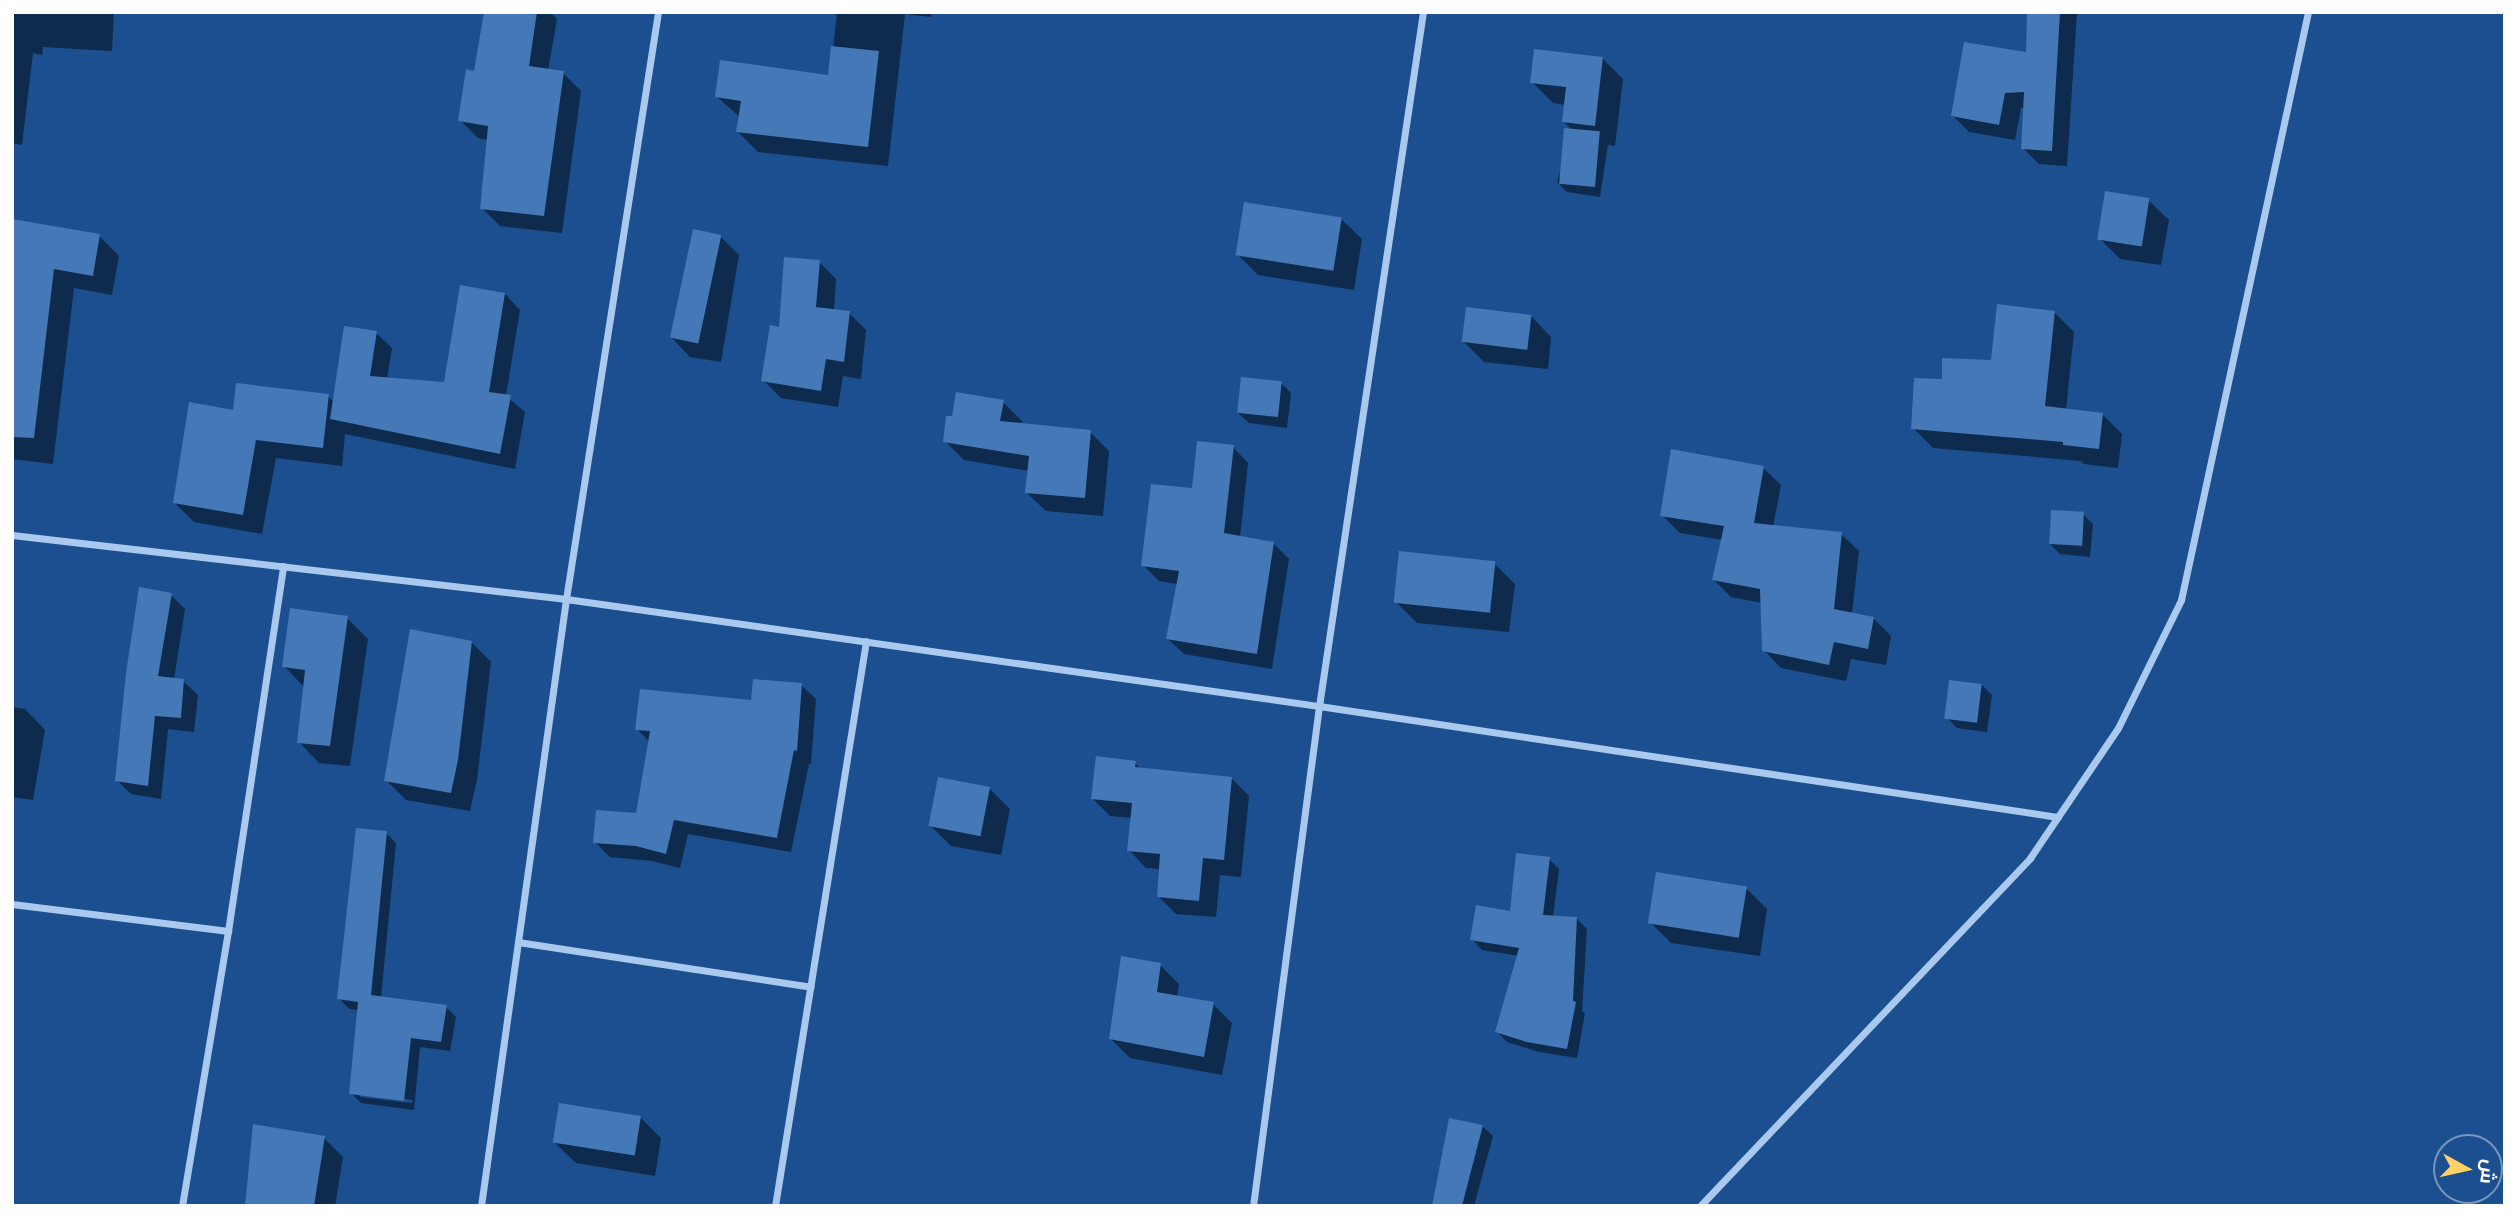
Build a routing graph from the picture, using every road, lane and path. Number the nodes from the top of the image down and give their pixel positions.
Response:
1 (658, 12) edge
2 (1423, 12) edge
3 (2308, 12) edge
4 (12, 534) edge
5 (283, 566) junction
6 (566, 599) junction
7 (866, 641) junction
8 (1319, 706) junction
9 (2058, 817) junction
10 (12, 904) edge
11 (229, 931) junction
12 (518, 942) junction
13 (811, 987) junction
14 (182, 1206) edge
15 (481, 1206) edge
16 (775, 1206) edge
17 (1253, 1206) edge
18 (1700, 1206) edge

1 - 6 street
2 - 8 street
3 - 9 street
4 - 5 street
5 - 6 street
5 - 11 street
6 - 7 street
6 - 12 street
7 - 8 street
7 - 13 street
8 - 9 street
8 - 17 street
9 - 18 street
10 - 11 street
11 - 14 street
12 - 13 street
12 - 15 street
13 - 16 street

